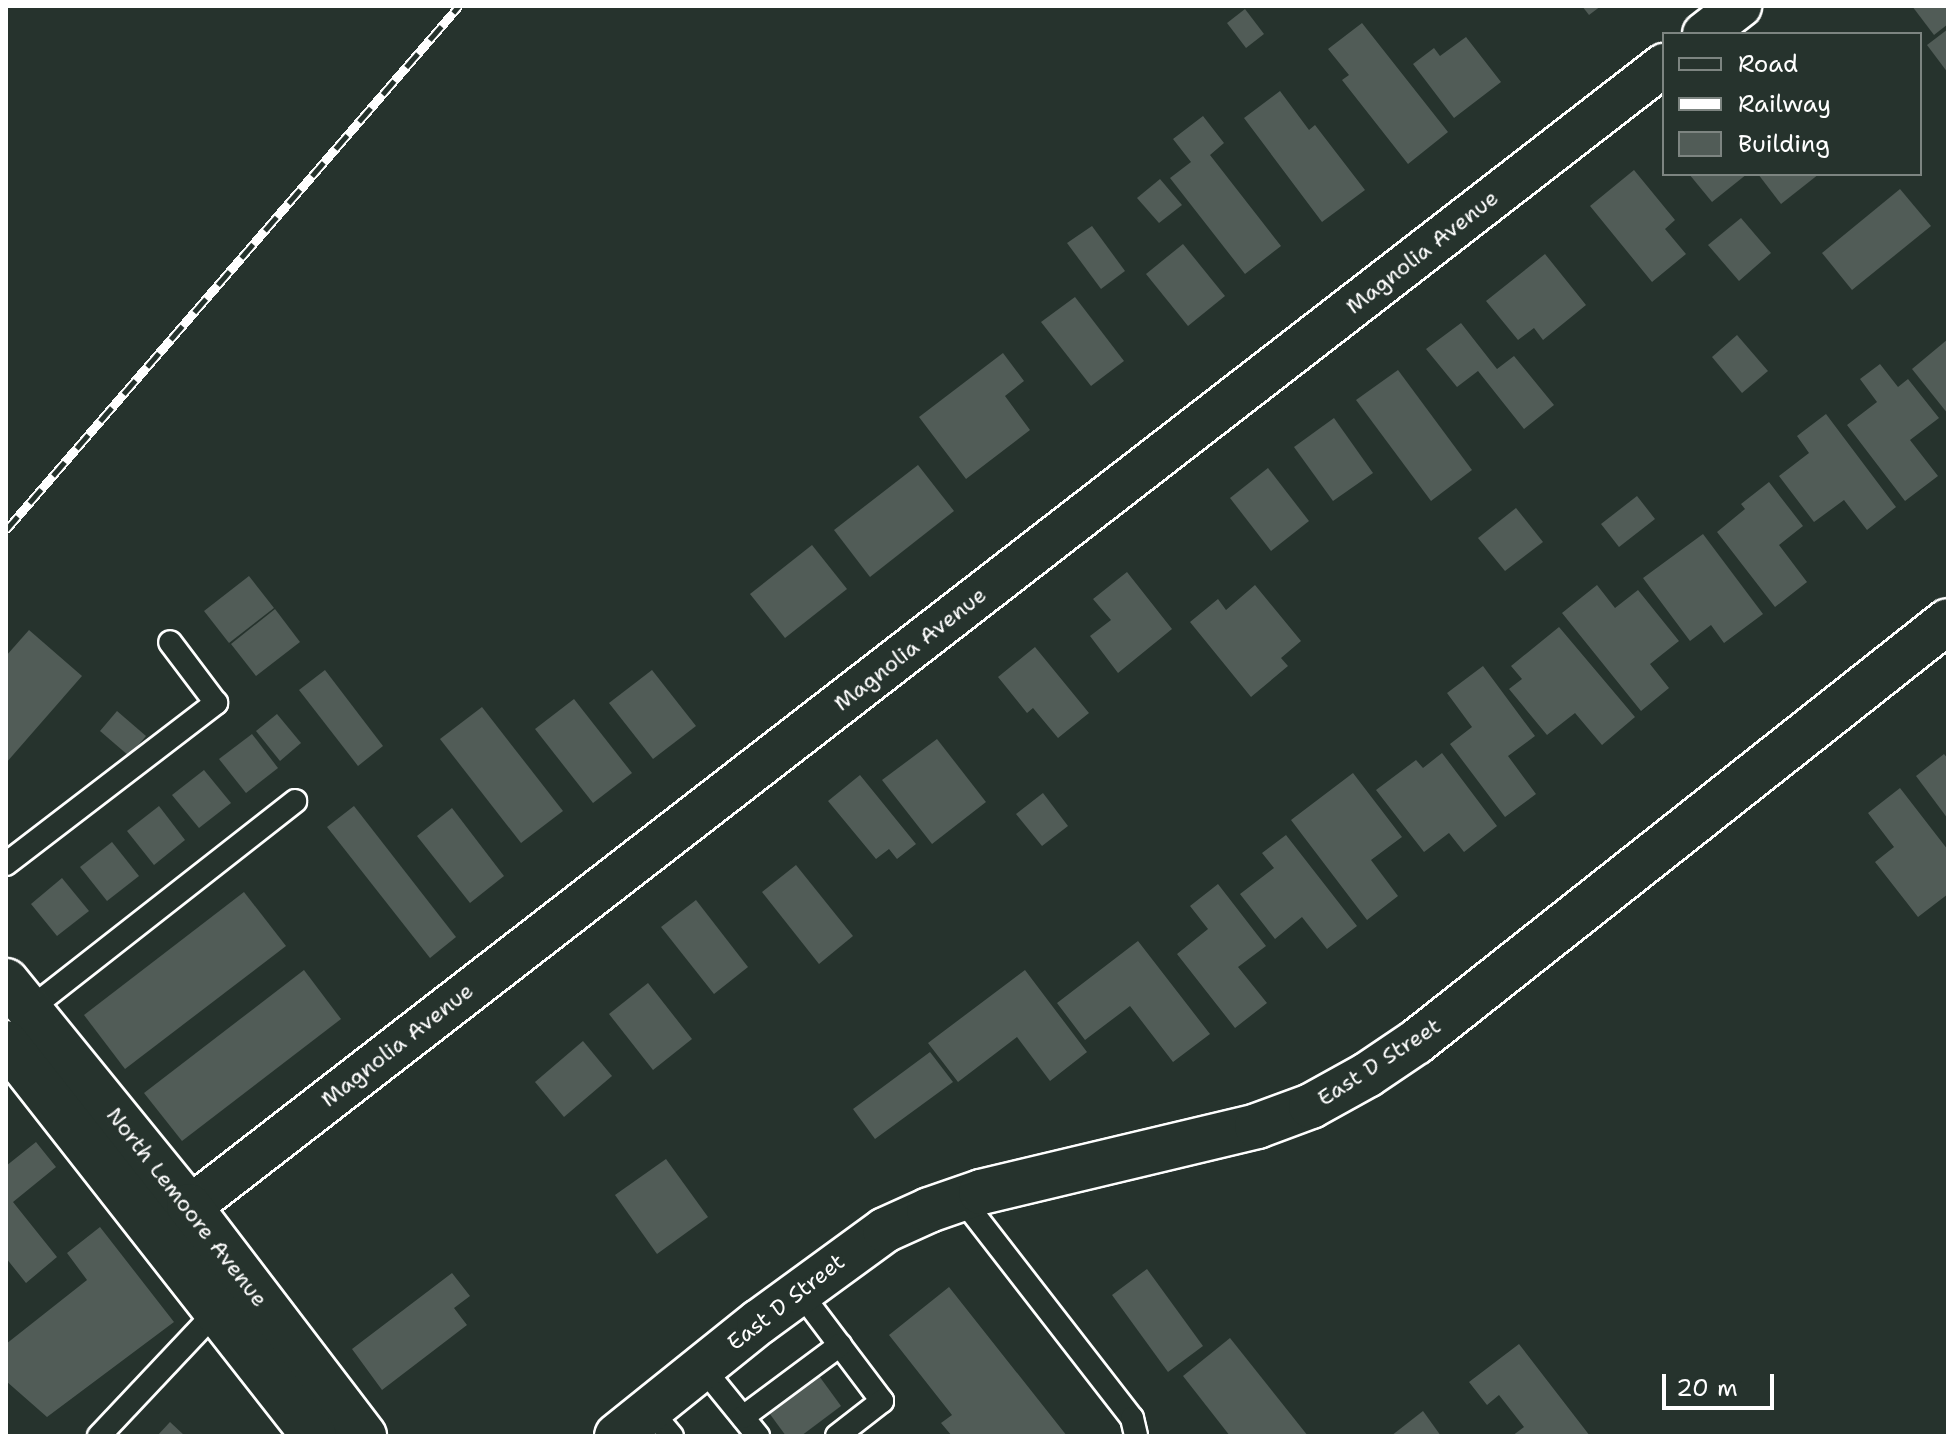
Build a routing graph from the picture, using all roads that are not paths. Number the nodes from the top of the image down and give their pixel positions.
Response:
1 (1740, 6) edge
2 (1707, 32) edge
3 (1662, 67) edge
4 (1948, 621) edge
5 (170, 642) dead end
6 (295, 801) dead end
7 (6, 864) edge
8 (12, 1016) edge
9 (962, 1199) junction
10 (189, 1206) junction
11 (156, 1233) junction
12 (799, 1291) junction
13 (217, 1311) junction
14 (840, 1345) junction
15 (702, 1367) junction
16 (743, 1417) junction
17 (646, 1427) edge
18 (99, 1436) edge
19 (314, 1436) edge
20 (364, 1436) edge
21 (758, 1436) edge
22 (837, 1436) edge
23 (1136, 1436) edge

1 - 2 street
3 - 10 street, Magnolia Avenue
4 - 9 main road, East D Street
5 - 7 lane
6 - 8 lane
8 - 10 main road, North Lemoore Avenue
8 - 11 main road, North Lemoore Avenue
9 - 12 main road, East D Street
9 - 23 lane
10 - 11 street, Magnolia Avenue
10 - 20 main road, North Lemoore Avenue
11 - 13 main road, North Lemoore Avenue
12 - 14 lane
12 - 15 main road, East D Street
13 - 18 lane
13 - 19 main road, North Lemoore Avenue
14 - 16 lane
14 - 22 lane
15 - 16 lane
15 - 17 main road, East D Street
16 - 21 lane

